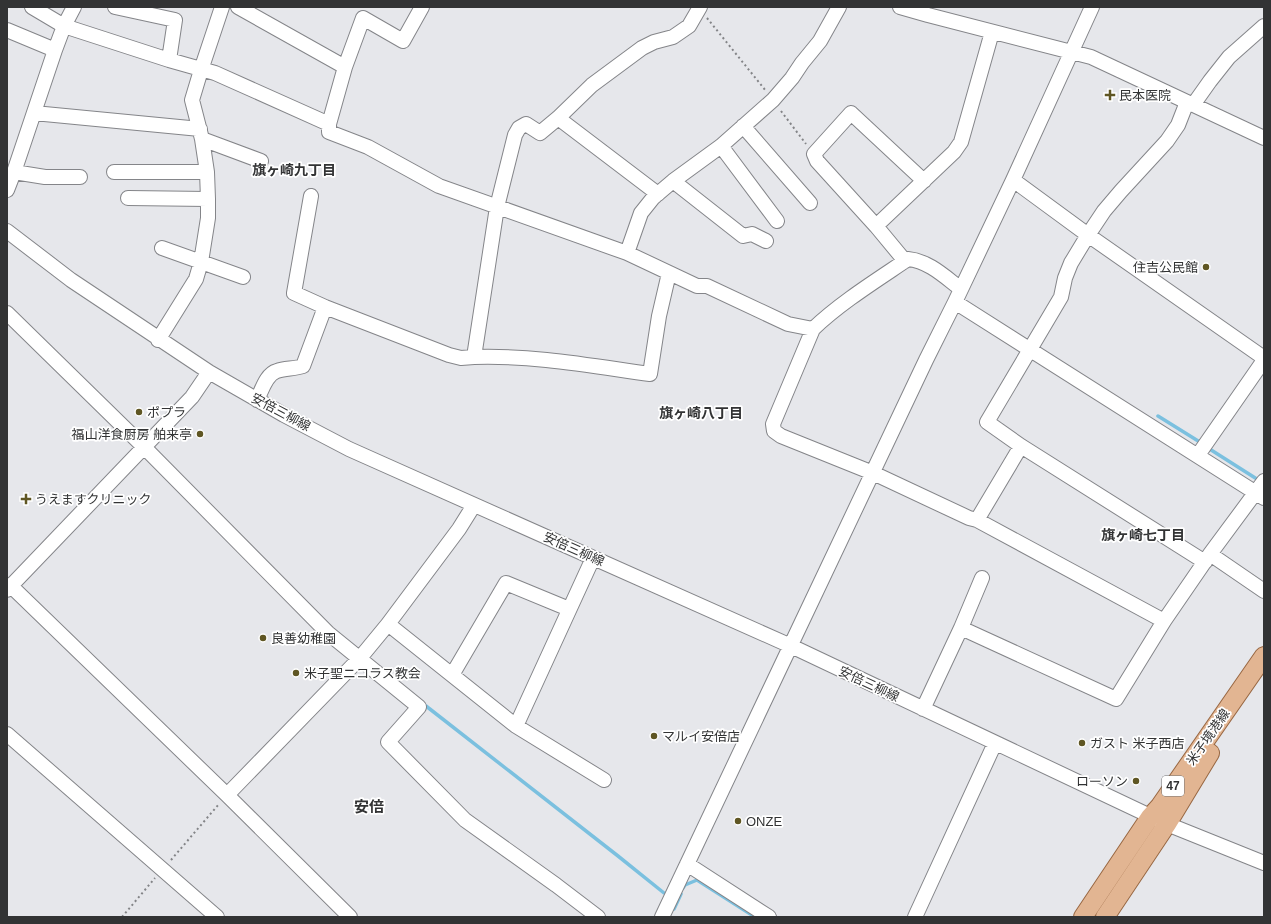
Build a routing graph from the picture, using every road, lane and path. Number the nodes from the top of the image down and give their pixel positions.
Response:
1 (32, 7) edge
2 (74, 7) edge
3 (115, 7) edge
4 (222, 7) edge
5 (238, 7) edge
6 (422, 7) edge
7 (839, 7) edge
8 (900, 7) edge
9 (1092, 7) edge
10 (700, 8) edge
11 (64, 26) junction
12 (1264, 26) edge
13 (7, 30) edge
14 (992, 32) junction
15 (55, 50) junction
16 (1071, 52) junction
17 (169, 60) junction
18 (345, 67) junction
19 (200, 70) junction
20 (772, 100) junction
21 (1190, 103) junction
22 (34, 113) junction
23 (558, 118) junction
24 (329, 124) junction
25 (743, 126) junction
26 (201, 134) junction
27 (1264, 138) edge
28 (721, 146) junction
29 (814, 154) junction
30 (261, 161) dead end
31 (14, 172) junction
32 (114, 172) dead end
33 (207, 172) junction
34 (80, 177) dead end
35 (1013, 180) junction
36 (673, 181) junction
37 (924, 181) junction
38 (7, 190) edge
39 (658, 194) junction
40 (311, 196) dead end
41 (128, 198) dead end
42 (208, 199) junction
43 (810, 203) dead end
44 (497, 207) junction
45 (777, 221) dead end
46 (876, 226) junction
47 (7, 231) edge
48 (1088, 235) junction
49 (766, 241) dead end
50 (162, 248) dead end
51 (627, 253) junction
52 (905, 261) junction
53 (201, 262) junction
54 (669, 273) junction
55 (244, 277) dead end
56 (961, 289) junction
57 (955, 302) junction
58 (325, 307) junction
59 (7, 313) edge
60 (813, 329) junction
61 (158, 340) junction
62 (1030, 349) junction
63 (474, 357) junction
64 (1264, 359) edge
65 (209, 372) junction
66 (258, 400) junction
67 (1021, 446) junction
68 (144, 448) junction
69 (1198, 456) junction
70 (873, 473) junction
71 (1261, 490) edge
72 (474, 505) junction
73 (977, 520) junction
74 (593, 558) junction
75 (1208, 558) junction
76 (982, 578) dead end
77 (8, 587) edge
78 (1264, 591) edge
79 (569, 609) junction
80 (1164, 621) junction
81 (388, 624) junction
82 (961, 628) junction
83 (791, 646) junction
84 (1264, 656) edge
85 (360, 658) junction
86 (452, 675) junction
87 (1264, 676) edge
88 (923, 709) junction
89 (516, 726) junction
90 (7, 734) edge
91 (995, 743) junction
92 (604, 780) dead end
93 (227, 795) junction
94 (1150, 817) junction
95 (1167, 824) junction
96 (1264, 863) edge
97 (687, 864) junction
98 (163, 870) junction
99 (122, 917) edge
100 (216, 917) edge
101 (350, 917) edge
102 (598, 917) edge
103 (662, 917) edge
104 (770, 917) edge
105 (915, 917) edge
106 (1084, 917) edge
107 (1106, 917) edge

1 - 11 street
2 - 11 street
3 - 17 street
4 - 19 street
5 - 18 street
6 - 18 street
7 - 20 street
8 - 14 street
9 - 16 street
10 - 20 path
10 - 23 street
11 - 15 street
11 - 17 street
12 - 21 street
13 - 15 street
14 - 16 street
14 - 37 street
15 - 22 street
16 - 21 street
16 - 35 street
17 - 19 street
18 - 24 street
19 - 24 street
19 - 26 street
20 - 25 street
20 - 29 path
21 - 27 street
21 - 48 street
22 - 26 street
22 - 31 street
23 - 39 street
23 - 44 street
24 - 44 street
25 - 28 street
25 - 43 street
26 - 30 street
26 - 33 street
28 - 36 street
28 - 45 street
29 - 37 street
29 - 46 street
31 - 34 street
31 - 38 street
32 - 33 street
33 - 42 street
35 - 48 street
35 - 56 street
36 - 39 street
36 - 49 street
37 - 46 street
39 - 51 street
40 - 58 street
41 - 42 street
42 - 53 street
44 - 51 street
44 - 63 street
46 - 52 street
47 - 61 street, 安倍三柳線
48 - 62 street
48 - 64 street
50 - 53 street
51 - 54 street
52 - 56 street
52 - 60 street
53 - 55 street
53 - 61 street
54 - 60 street
54 - 63 street
56 - 57 street
57 - 62 street
57 - 70 street
58 - 63 street
58 - 66 street
59 - 68 street
60 - 70 street
61 - 65 street, 安倍三柳線
62 - 67 street
62 - 69 street
64 - 69 street
65 - 66 street, 安倍三柳線
65 - 68 street
66 - 72 street, 安倍三柳線
67 - 73 street
67 - 75 street
68 - 77 street
68 - 85 street
69 - 71 street
70 - 73 street
70 - 83 street
71 - 75 street
72 - 74 street, 安倍三柳線
72 - 81 street
73 - 80 street
74 - 79 street
74 - 83 street, 安倍三柳線
75 - 78 street
75 - 80 street
76 - 82 street
77 - 93 street
79 - 86 street
79 - 89 street
80 - 82 street
81 - 85 street
81 - 86 street
82 - 88 street
83 - 88 street, 安倍三柳線
83 - 97 street
84 - 94 main road, 米子境港線 / 47
85 - 93 street
85 - 102 street
86 - 89 street
87 - 95 main road, 米子境港線 / 47
88 - 91 street, 安倍三柳線
89 - 92 street
90 - 98 street
91 - 94 street, 安倍三柳線
91 - 105 street
93 - 98 path
93 - 101 street
94 - 95 street, 安倍三柳線
94 - 106 main road, 米子境港線 / 47
95 - 96 street, 安倍三柳線
95 - 107 main road, 米子境港線 / 47
97 - 103 street
97 - 104 street
98 - 99 path
98 - 100 street

